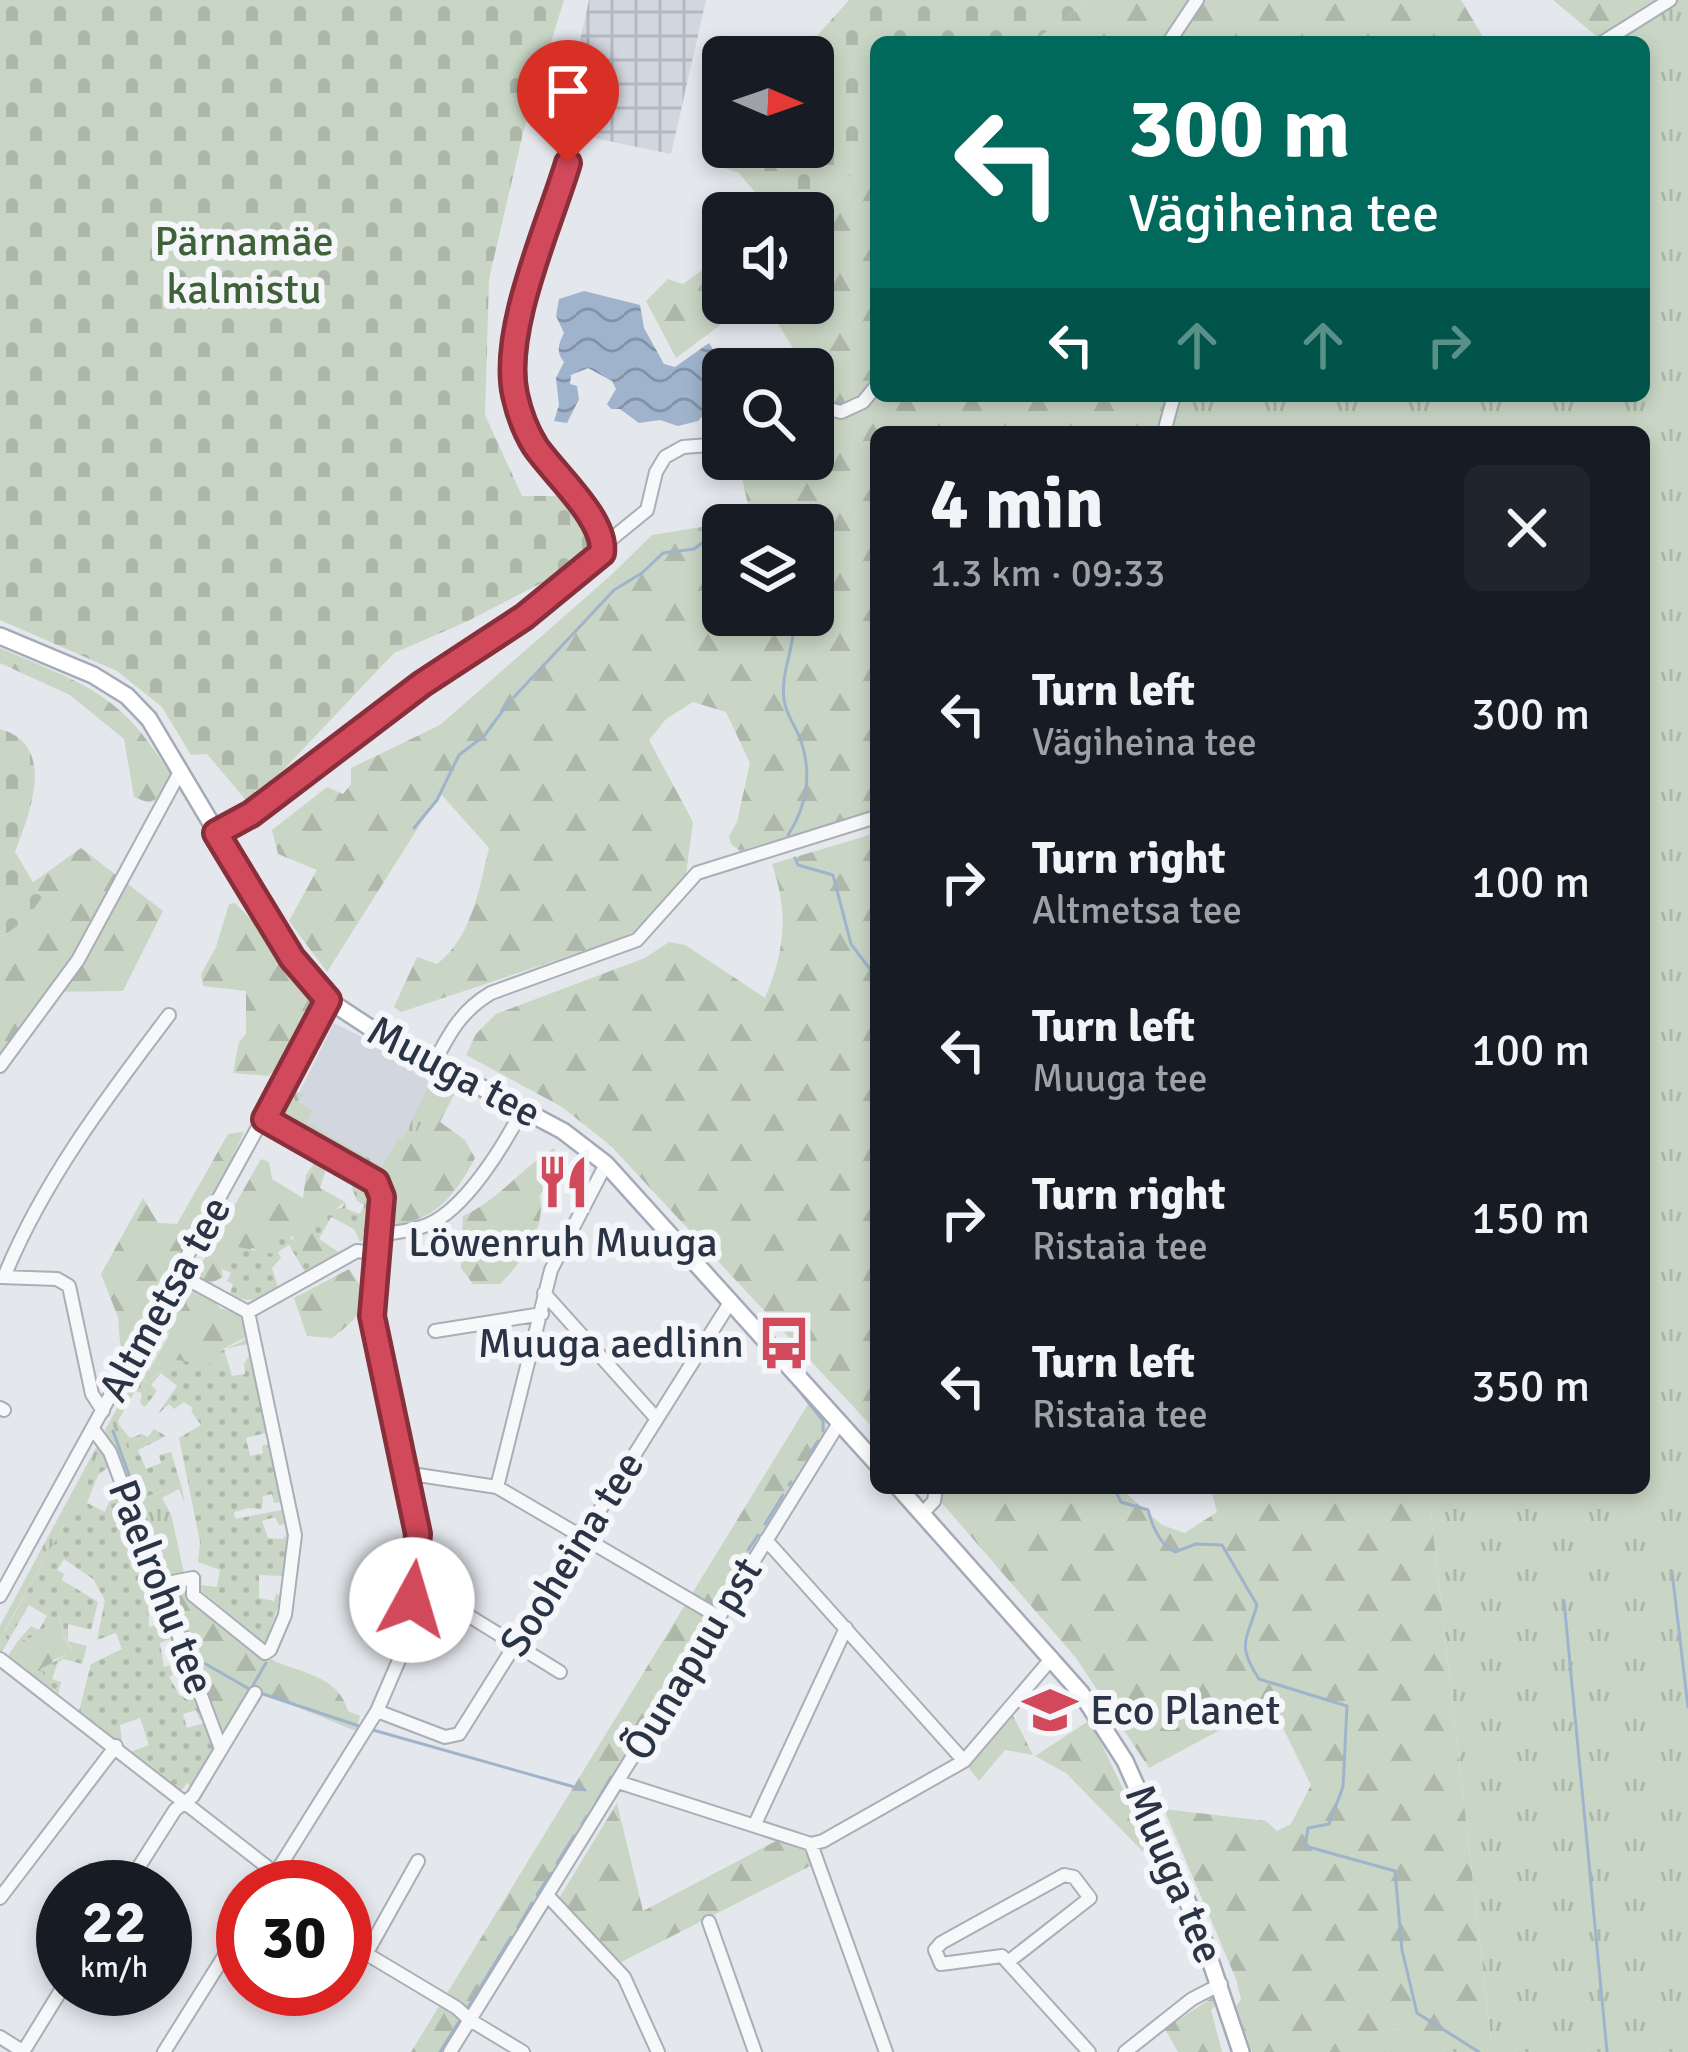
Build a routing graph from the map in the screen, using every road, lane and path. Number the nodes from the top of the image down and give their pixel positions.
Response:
1 (1197, 0) edge
2 (1670, 0) edge
3 (1173, 36) edge
4 (1613, 36) edge
5 (568, 163) dead end
6 (870, 393) edge
7 (834, 410) edge
8 (702, 446) edge
9 (604, 545) junction
10 (0, 636) edge
11 (182, 770) junction
12 (870, 820) edge
13 (216, 833) junction
14 (328, 1000) junction
15 (169, 1016) dead end
16 (435, 1061) junction
17 (0, 1066) edge
18 (523, 1108) junction
19 (265, 1119) junction
20 (606, 1164) junction
21 (379, 1234) junction
22 (376, 1252) junction
23 (178, 1274) junction
24 (2, 1277) edge
25 (544, 1293) junction
26 (731, 1301) junction
27 (248, 1312) junction
28 (542, 1314) junction
29 (435, 1331) dead end
30 (103, 1411) junction
31 (656, 1418) junction
32 (839, 1423) junction
33 (94, 1429) junction
34 (870, 1457) edge
35 (405, 1473) junction
36 (497, 1487) junction
37 (904, 1494) edge
38 (935, 1494) edge
39 (922, 1514) junction
40 (583, 1538) junction
41 (766, 1540) junction
42 (162, 1584) junction
43 (0, 1596) edge
44 (412, 1600) junction
45 (719, 1617) junction
46 (846, 1628) junction
47 (517, 1645) junction
48 (1052, 1658) junction
49 (0, 1660) edge
50 (560, 1672) dead end
51 (255, 1693) dead end
52 (377, 1711) junction
53 (116, 1746) junction
54 (221, 1749) junction
55 (964, 1761) junction
56 (618, 1783) junction
57 (186, 1802) junction
58 (755, 1824) junction
59 (811, 1844) junction
60 (143, 1860) edge
61 (258, 1860) edge
62 (284, 1860) edge
63 (418, 1861) dead end
64 (547, 1895) junction
65 (0, 1898) edge
66 (709, 1922) dead end
67 (372, 1943) edge
68 (372, 1958) edge
69 (1007, 1962) junction
70 (216, 1969) edge
71 (1221, 1984) junction
72 (45, 2016) edge
73 (470, 2020) junction
74 (0, 2037) edge
75 (23, 2052) edge
76 (164, 2052) edge
77 (450, 2052) edge
78 (523, 2052) edge
79 (658, 2052) edge
80 (754, 2052) edge
81 (886, 2052) edge
82 (1089, 2052) edge
83 (1125, 2052) edge
84 (1241, 2052) edge

1 - 3 street
2 - 4 street
5 - 9 street
6 - 7 street
8 - 9 street
9 - 13 street
10 - 11 main road, Muuga tee
11 - 13 main road, Muuga tee
11 - 17 street
12 - 16 street
13 - 14 main road, Muuga tee
14 - 16 main road, Muuga tee
14 - 19 street, Altmetsa tee
15 - 24 street
16 - 18 main road, Muuga tee
18 - 20 main road, Muuga tee
18 - 21 street
19 - 21 street
19 - 23 street, Altmetsa tee
20 - 25 street
20 - 26 main road, Muuga tee
21 - 22 street
22 - 27 street
22 - 35 street
23 - 27 street
23 - 30 street, Altmetsa tee
24 - 30 street
25 - 28 street
25 - 31 street
26 - 31 street, Sooheina tee
26 - 32 main road, Muuga tee
27 - 42 street
28 - 29 street
28 - 36 street
30 - 33 street, Altmetsa tee
31 - 40 street, Sooheina tee
32 - 34 main road, Muuga tee
32 - 41 street, Õunapuu pst
33 - 42 street, Paelrohu tee
33 - 43 street, Altmetsa tee
35 - 36 street
35 - 44 street
36 - 40 street
37 - 39 main road, Muuga tee
38 - 39 street
39 - 48 main road, Muuga tee
40 - 45 street
40 - 47 street, Sooheina tee
41 - 45 street, Õunapuu pst
41 - 46 street
42 - 54 street, Paelrohu tee
44 - 47 street
44 - 52 street
45 - 56 street, Õunapuu pst
46 - 55 street
46 - 58 street
47 - 50 street
47 - 52 street, Sooheina tee
48 - 55 street
48 - 71 main road, Muuga tee
49 - 53 street
51 - 54 street, Paelrohu tee
52 - 62 street
53 - 57 street
53 - 65 street
54 - 57 street, Paelrohu tee
55 - 59 street
56 - 58 street
56 - 64 street, Õunapuu pst
57 - 60 street, Paelrohu tee
57 - 61 street
58 - 59 street
59 - 81 street
63 - 67 street
64 - 73 street, Õunapuu pst
64 - 79 street
66 - 80 street
68 - 73 street
69 - 69 street
69 - 82 street
70 - 76 street
71 - 83 street
71 - 84 main road, Muuga tee
72 - 75 street
73 - 77 street, Õunapuu pst
73 - 78 street
74 - 75 street

